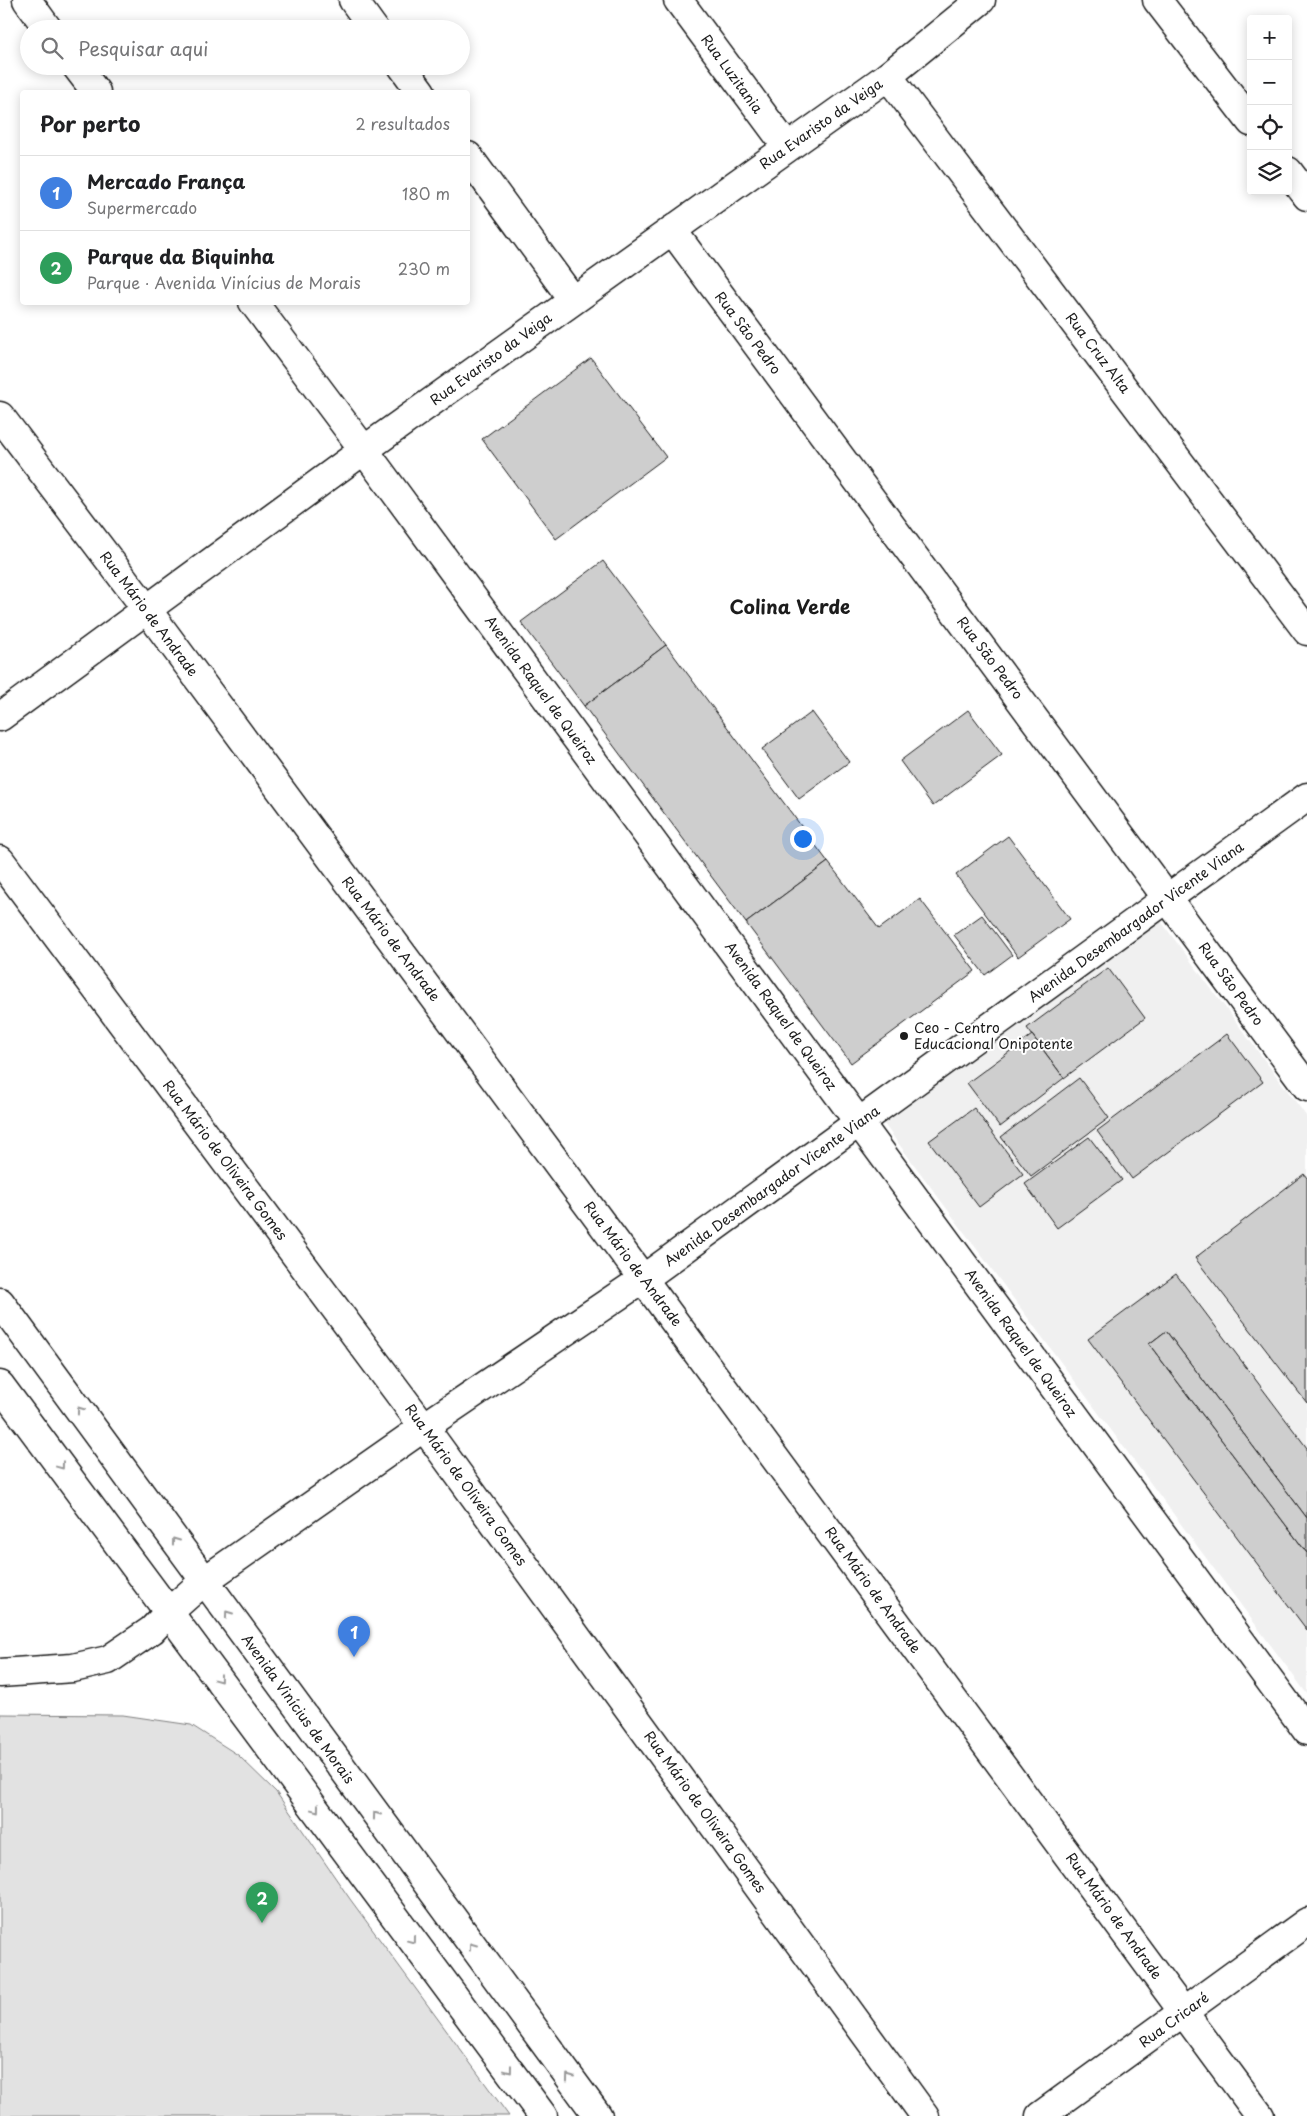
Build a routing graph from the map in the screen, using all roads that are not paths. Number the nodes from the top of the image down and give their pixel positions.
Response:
1 (26, 0) edge
2 (353, 0) edge
3 (678, 0) edge
4 (981, 0) edge
5 (1157, 0) edge
6 (41, 20) edge
7 (367, 20) edge
8 (83, 75) edge
9 (409, 75) edge
10 (888, 76) junction
11 (94, 90) edge
12 (420, 90) edge
13 (1247, 117) edge
14 (787, 147) junction
15 (470, 159) edge
16 (1292, 176) edge
17 (1307, 196) edge
18 (672, 230) junction
19 (573, 300) junction
20 (255, 305) edge
21 (0, 416) edge
22 (364, 450) junction
23 (148, 611) junction
24 (1307, 630) edge
25 (0, 717) edge
26 (1307, 797) edge
27 (0, 860) edge
28 (1169, 899) junction
29 (1307, 1087) edge
30 (859, 1123) junction
31 (644, 1278) junction
32 (0, 1302) edge
33 (0, 1385) edge
34 (424, 1427) junction
35 (204, 1581) junction
36 (169, 1612) junction
37 (0, 1673) edge
38 (1307, 1731) edge
39 (1307, 1922) edge
40 (1185, 2012) junction
41 (543, 2116) edge
42 (598, 2116) edge
43 (925, 2116) edge
44 (1040, 2116) edge
45 (1260, 2116) edge

1 - 6 street
2 - 7 street
3 - 14 street, Rua Luzitania
4 - 10 street, Rua Evaristo da Veiga
5 - 13 street
8 - 11 street
9 - 12 street
10 - 14 street, Rua Evaristo da Veiga
10 - 24 street, Rua Cruz Alta
14 - 18 street, Rua Evaristo da Veiga
15 - 19 street
16 - 17 street
18 - 19 street, Rua Evaristo da Veiga
18 - 28 street, Rua São Pedro
19 - 22 street, Rua Evaristo da Veiga
20 - 22 street, Avenida Raquel de Queiroz
21 - 23 street, Rua Mário de Andrade
22 - 23 street, Rua Evaristo da Veiga
22 - 30 street, Avenida Raquel de Queiroz
23 - 25 street, Rua Evaristo da Veiga
23 - 31 street, Rua Mário de Andrade
26 - 28 street, Avenida Desembargador Vicente Viana
27 - 34 street, Rua Mário de Oliveira Gomes
28 - 29 street, Rua São Pedro
28 - 30 street, Avenida Desembargador Vicente Viana
30 - 31 street, Avenida Desembargador Vicente Viana
30 - 38 street, Avenida Raquel de Queiroz
31 - 34 street, Avenida Desembargador Vicente Viana
31 - 40 street, Rua Mário de Andrade
35 -> 32 street, Avenida Vinícius de Morais
33 -> 36 street
34 - 35 street, Avenida Desembargador Vicente Viana
34 - 43 street, Rua Mário de Oliveira Gomes
35 - 36 street, Avenida Desembargador Vicente Viana
42 -> 35 street, Avenida Vinícius de Morais
36 - 37 street, Avenida Desembargador Vicente Viana
36 -> 41 street
39 - 40 street, Rua Cricaré
40 - 44 street, Rua Cricaré
40 - 45 street, Rua Mário de Andrade

